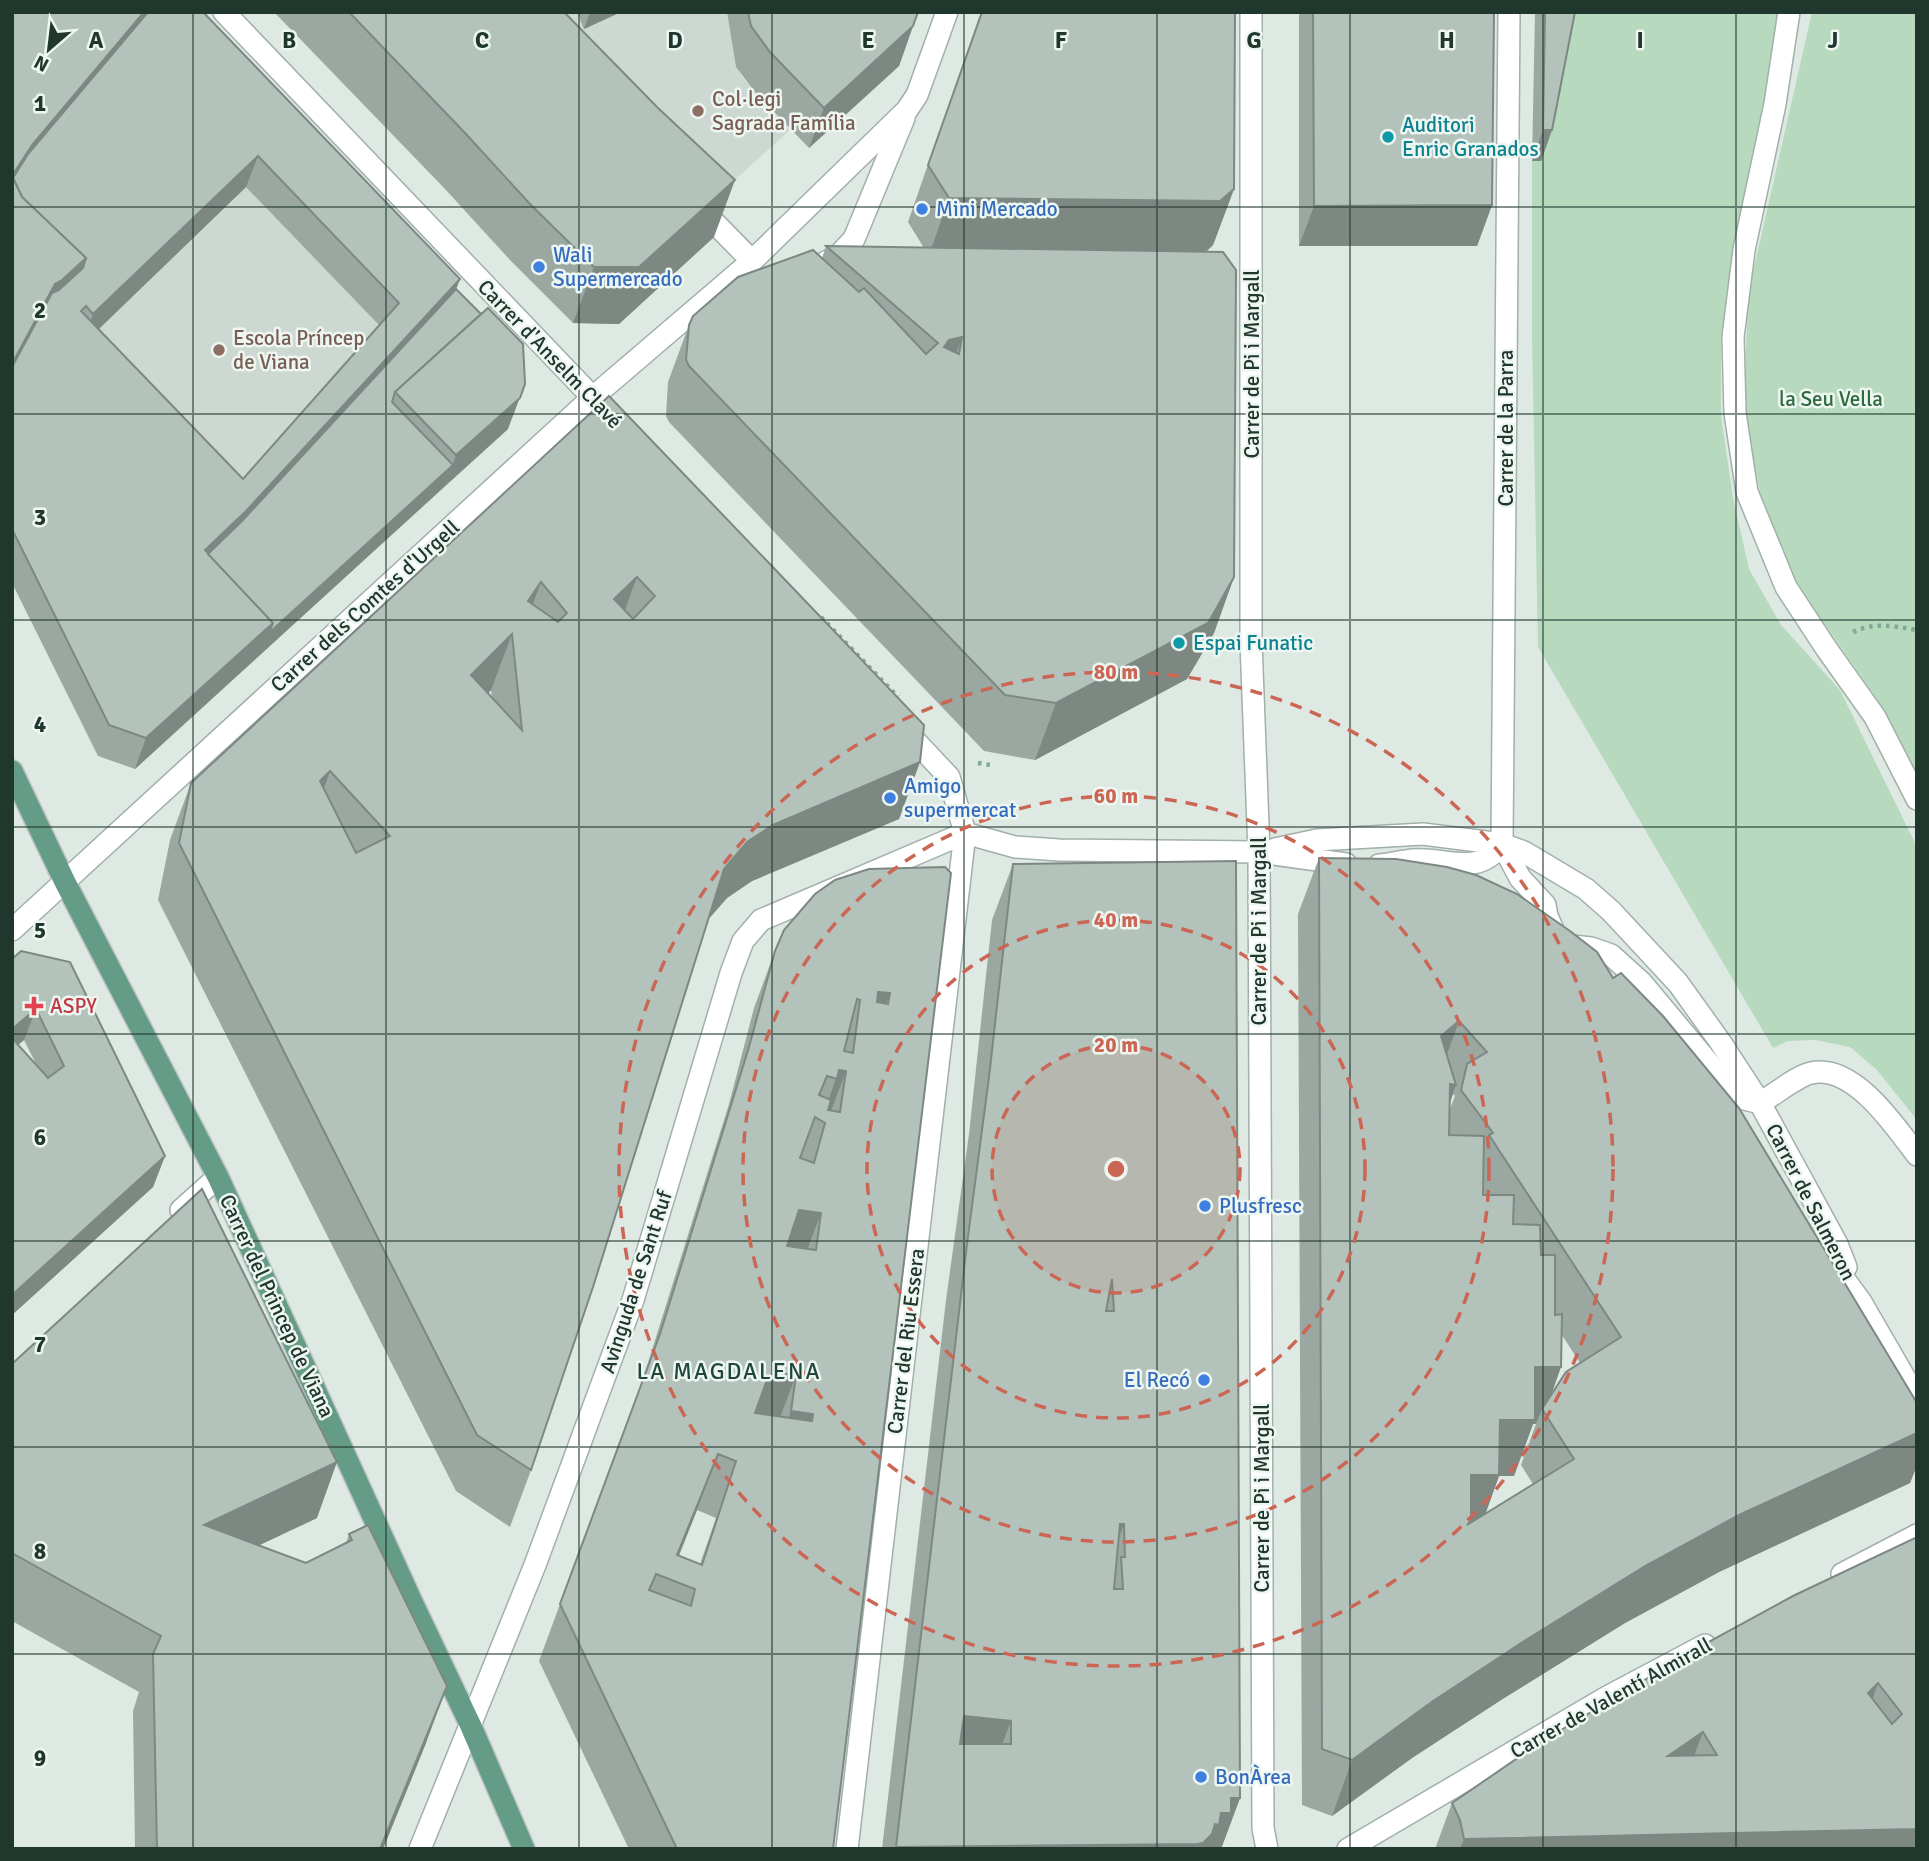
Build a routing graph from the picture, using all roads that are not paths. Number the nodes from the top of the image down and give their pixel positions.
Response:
1 (224, 12) edge
2 (947, 12) edge
3 (1251, 12) edge
4 (1509, 12) edge
5 (1789, 12) edge
6 (907, 110) junction
7 (690, 198) edge
8 (838, 256) junction
9 (862, 266) edge
10 (754, 271) junction
11 (802, 273) edge
12 (1225, 280) edge
13 (1252, 280) junction
14 (593, 397) junction
15 (631, 437) edge
16 (892, 717) edge
17 (12, 771) edge
18 (1917, 799) edge
19 (965, 834) junction
20 (1502, 844) junction
21 (1259, 852) junction
22 (1371, 867) junction
23 (1438, 881) edge
24 (65, 882) junction
25 (1523, 911) edge
26 (12, 930) edge
27 (1553, 930) junction
28 (1572, 946) junction
29 (1760, 1103) junction
30 (1724, 1113) edge
31 (1917, 1155) edge
32 (218, 1177) junction
33 (1803, 1223) edge
34 (166, 1224) edge
35 (1861, 1302) junction
36 (1917, 1399) edge
37 (1917, 1535) edge
38 (1830, 1580) edge
39 (1718, 1638) edge
40 (471, 1724) junction
41 (420, 1849) edge
42 (524, 1849) edge
43 (848, 1849) edge
44 (1268, 1849) edge
45 (1348, 1849) edge

1 - 14 street, Carrer d'Anselm Clavé
2 - 6 street, Carrer dels Comtes d'Urgell
3 - 13 street, Carrer de Pi i Margall
4 - 20 street, Carrer de la Parra
5 - 18 street
6 - 8 street, Carrer dels Comtes d'Urgell
6 - 10 street, Carrer dels Comtes d'Urgell
7 - 10 street
8 - 9 street
8 - 11 street, Carrer dels Comtes d'Urgell
10 - 14 street, Carrer dels Comtes d'Urgell
12 - 13 street
13 - 21 street, Carrer de Pi i Margall
14 - 15 street, Carrer d'Anselm Clavé
14 - 24 street, Carrer dels Comtes d'Urgell
16 - 19 street
17 - 24 main road, Carrer del Princep de Viana
19 - 21 street
19 - 40 street, Avinguda de Sant Ruf
19 - 43 street, Carrer del Riu Essera
20 - 21 street, Carrer de Salmeron
20 - 22 street
20 - 27 street, Carrer de Salmeron
20 - 29 street, Carrer de Salmeron
21 - 22 street
21 - 44 street, Carrer de Pi i Margall
22 - 23 street
24 - 26 street, Carrer dels Comtes d'Urgell
24 - 32 main road, Carrer del Princep de Viana
25 - 27 street, Carrer de Salmeron
27 - 28 street, Carrer de Salmeron
28 - 29 street, Carrer de Salmeron
28 - 30 street, Carrer de Salmeron
29 - 31 street
29 - 35 street, Carrer de Salmeron
32 - 34 street
32 - 40 main road, Carrer del Princep de Viana
33 - 35 street, Carrer de Salmeron
35 - 36 street, Carrer de Salmeron
37 - 38 street
39 - 45 street, Carrer de Valentí Almirall
40 - 41 street, Avinguda de Sant Ruf
40 - 42 main road, Carrer del Princep de Viana

